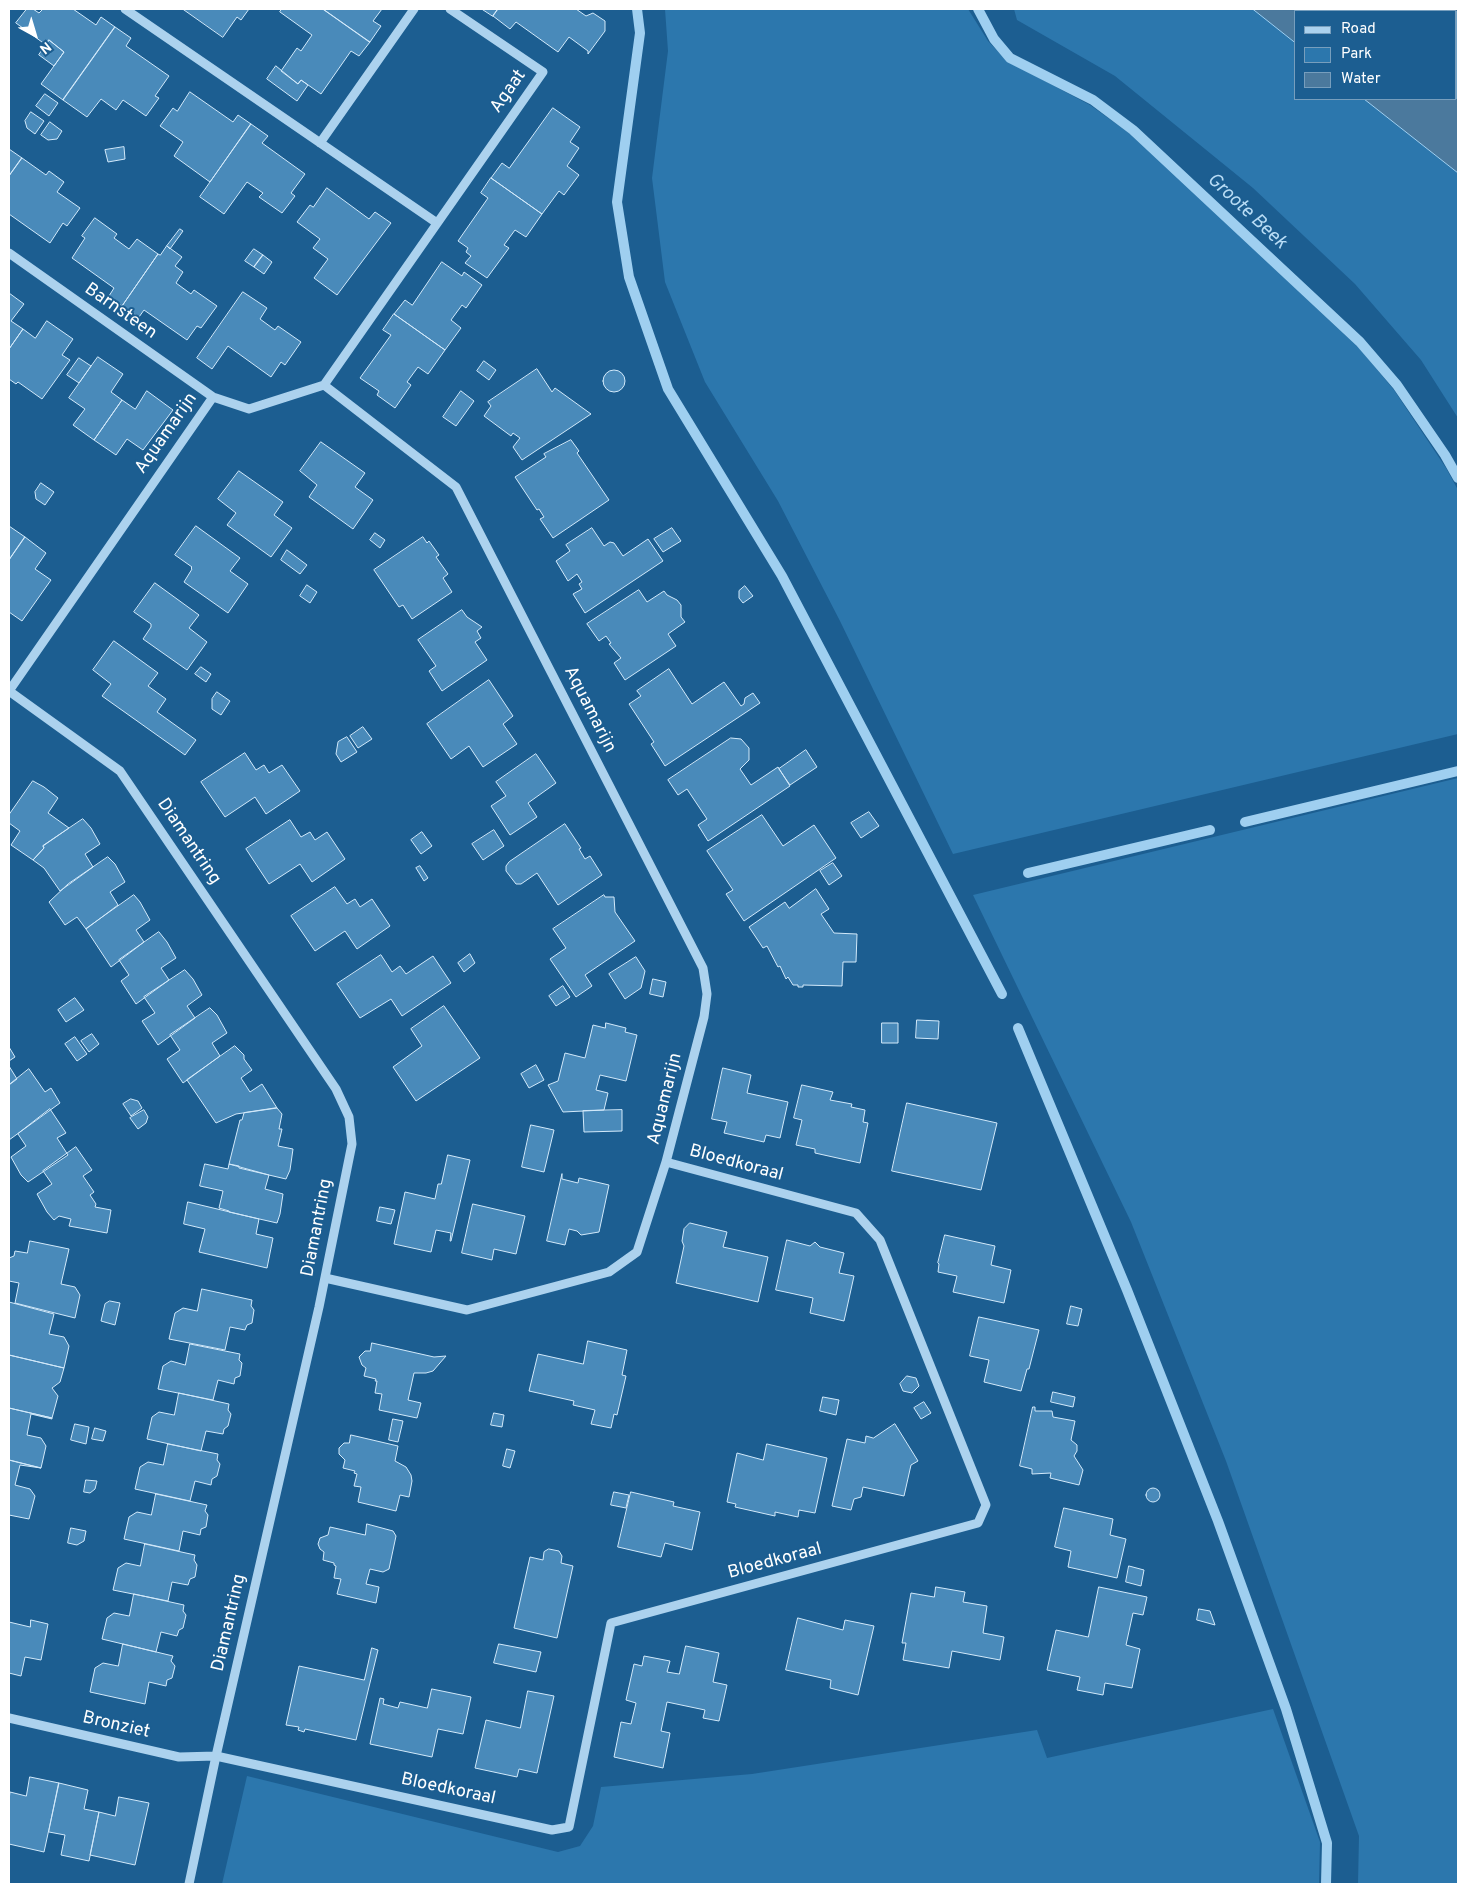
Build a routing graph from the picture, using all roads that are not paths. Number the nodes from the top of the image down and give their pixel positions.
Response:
1 (125, 9) edge
2 (414, 9) edge
3 (450, 9) edge
4 (320, 143) junction
5 (437, 224) junction
6 (9, 253) edge
7 (324, 384) junction
8 (213, 397) junction
9 (9, 691) edge
10 (666, 1162) junction
11 (325, 1278) junction
12 (9, 1718) edge
13 (216, 1756) junction
14 (189, 1884) edge

1 - 4 street
2 - 4 street
3 - 5 street, Agaat
4 - 5 street
5 - 7 street, Agaat
6 - 8 street, Barnsteen
7 - 8 street, Aquamarijn
7 - 10 street, Aquamarijn
8 - 9 street, Aquamarijn
9 - 11 street, Diamantring
10 - 11 street, Aquamarijn
10 - 13 street, Bloedkoraal
11 - 13 street, Diamantring
12 - 13 street, Bronziet
13 - 14 street, Diamantring

